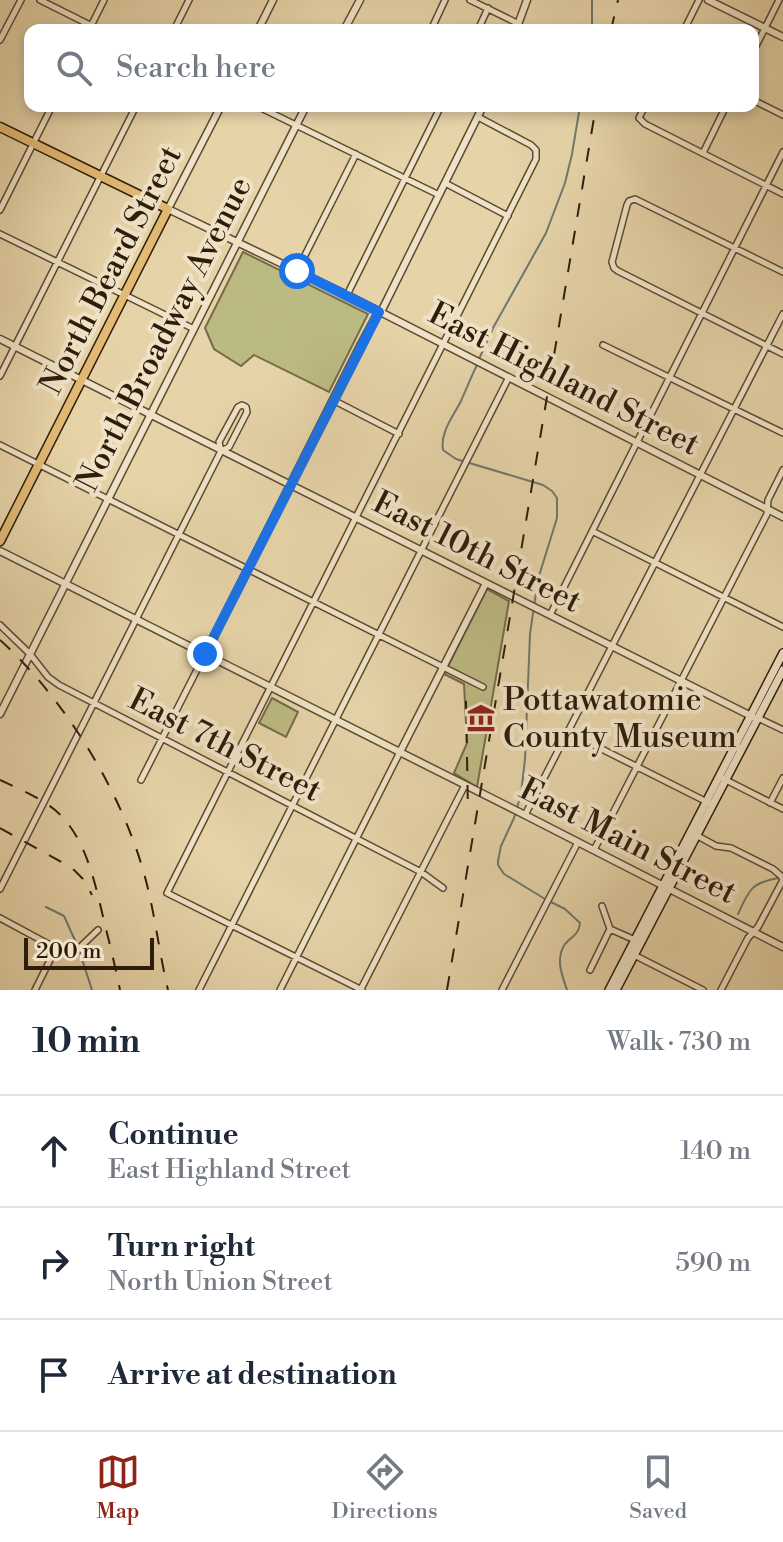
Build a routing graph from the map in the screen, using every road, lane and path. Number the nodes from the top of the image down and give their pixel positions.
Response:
1 (21, 0) edge
2 (40, 0) edge
3 (104, 0) edge
4 (189, 0) edge
5 (273, 0) edge
6 (360, 0) edge
7 (445, 0) edge
8 (470, 0) edge
9 (527, 0) edge
10 (699, 0) edge
11 (708, 0) edge
12 (779, 0) edge
13 (488, 8) junction
14 (83, 24) edge
15 (92, 24) edge
16 (177, 24) edge
17 (261, 24) edge
18 (347, 24) edge
19 (434, 24) edge
20 (481, 24) edge
21 (513, 24) edge
22 (517, 24) edge
23 (687, 24) edge
24 (757, 24) edge
25 (759, 25) edge
26 (765, 28) junction
27 (783, 37) edge
28 (0, 40) edge
29 (759, 40) edge
30 (759, 103) edge
31 (49, 112) edge
32 (133, 112) edge
33 (218, 112) edge
34 (270, 112) edge
35 (303, 112) edge
36 (438, 112) edge
37 (480, 112) edge
38 (642, 112) edge
39 (723, 112) edge
40 (783, 115) edge
41 (478, 117) junction
42 (297, 125) junction
43 (0, 127) edge
44 (34, 143) junction
45 (783, 152) edge
46 (703, 153) junction
47 (356, 154) junction
48 (101, 176) junction
49 (405, 178) junction
50 (445, 183) junction
51 (767, 185) junction
52 (783, 194) edge
53 (439, 195) junction
54 (168, 209) junction
55 (0, 210) edge
56 (508, 216) junction
57 (0, 234) edge
58 (238, 242) junction
59 (734, 248) junction
60 (57, 262) junction
61 (297, 271) junction
62 (783, 272) edge
63 (125, 295) junction
64 (347, 295) junction
65 (379, 312) junction
66 (702, 312) junction
67 (783, 314) edge
68 (194, 329) junction
69 (0, 339) edge
70 (444, 344) junction
71 (603, 345) dead end
72 (766, 346) junction
73 (15, 347) junction
74 (783, 354) edge
75 (0, 376) edge
76 (509, 376) junction
77 (669, 376) junction
78 (82, 381) junction
79 (333, 400) junction
80 (733, 409) junction
81 (150, 416) junction
82 (783, 433) edge
83 (399, 434) junction
84 (637, 441) junction
85 (0, 445) edge
86 (221, 451) junction
87 (40, 465) junction
88 (783, 470) edge
89 (700, 474) junction
90 (291, 485) junction
91 (108, 499) junction
92 (768, 509) junction
93 (783, 517) edge
94 (357, 518) junction
95 (592, 531) junction
96 (179, 534) junction
97 (0, 541) edge
98 (421, 550) junction
99 (0, 551) edge
100 (654, 562) junction
101 (248, 569) junction
102 (486, 583) junction
103 (66, 584) junction
104 (724, 598) junction
105 (313, 603) junction
106 (546, 613) junction
107 (136, 619) junction
108 (0, 625) edge
109 (783, 627) edge
110 (378, 635) junction
111 (611, 647) junction
112 (783, 653) edge
113 (30, 654) junction
114 (205, 654) junction
115 (443, 668) junction
116 (783, 670) edge
117 (681, 682) junction
118 (271, 687) junction
119 (483, 687) dead end
120 (93, 704) junction
121 (0, 714) edge
122 (755, 718) junction
123 (335, 720) junction
124 (783, 730) edge
125 (568, 731) junction
126 (162, 739) junction
127 (400, 752) junction
128 (637, 767) junction
129 (227, 773) junction
130 (783, 778) edge
131 (723, 779) junction
132 (141, 780) dead end
133 (465, 785) junction
134 (770, 803) junction
135 (710, 804) junction
136 (291, 806) junction
137 (783, 809) edge
138 (524, 814) junction
139 (694, 834) junction
140 (357, 839) junction
141 (578, 842) junction
142 (594, 850) junction
143 (421, 872) junction
144 (783, 880) edge
145 (443, 888) dead end
146 (666, 888) junction
147 (0, 889) edge
148 (602, 906) dead end
149 (0, 918) edge
150 (232, 925) junction
151 (610, 929) junction
152 (98, 930) dead end
153 (753, 932) junction
154 (636, 940) junction
155 (783, 947) edge
156 (56, 948) junction
157 (636, 956) junction
158 (297, 957) junction
159 (590, 970) dead end
160 (35, 990) edge
161 (199, 990) edge
162 (280, 990) edge
163 (361, 990) edge
164 (502, 990) edge
165 (609, 990) edge
166 (616, 990) edge
167 (703, 990) edge
168 (721, 990) edge

1 - 28 street
2 - 14 street
3 - 15 street
4 - 16 street
5 - 17 street
6 - 18 street
7 - 19 street
8 - 13 street
9 - 22 street
10 - 23 street
11 - 24 street
12 - 26 street
13 - 20 street
13 - 21 street
25 - 26 street
26 - 27 street
26 - 29 street
30 - 40 street
31 - 44 street
32 - 48 street
33 - 54 street, North Beard Street
34 - 42 street
35 - 42 street, North Broadway Avenue
36 - 49 street
37 - 41 street
38 - 46 street
39 - 46 street
41 - 50 street
41 - 56 street
42 - 47 street
42 - 58 street, North Broadway Avenue
43 - 44 main road
44 - 48 main road
44 - 55 street
45 - 51 street
46 - 51 street
47 - 49 street
47 - 61 street
48 - 54 main road
48 - 60 street
49 - 53 street
49 - 64 street
50 - 53 street
50 - 56 street
51 - 52 street
51 - 59 street
53 - 65 street
54 - 58 street, East Highland Street
54 - 63 main road, North Beard Street
56 - 70 street
57 - 60 street
58 - 61 street, East Highland Street
58 - 68 street, North Broadway Avenue
59 - 62 street
59 - 66 street
59 - 66 street
60 - 63 street
60 - 73 street
61 - 64 street, East Highland Street
63 - 68 street
63 - 78 main road, North Beard Street
64 - 65 street, East Highland Street
65 - 70 street, East Highland Street
65 - 79 street
66 - 72 street
66 - 77 street
67 - 72 street
68 - 81 street, North Broadway Avenue
69 - 73 street, East 10th Street
70 - 76 street, East Highland Street
70 - 83 street
71 - 77 street
72 - 74 street
72 - 80 street
73 - 75 street
73 - 78 street, East 10th Street
76 - 84 street, East Highland Street
76 - 98 street
77 - 80 street
77 - 84 street
78 - 81 street, East 10th Street
78 - 87 main road, North Beard Street
79 - 83 street
79 - 90 street
80 - 82 street
80 - 89 street
81 - 86 street, East 10th Street
81 - 91 street, North Broadway Avenue
83 - 94 street
84 - 89 street, East Highland Street
84 - 95 street
85 - 87 street
86 - 86 street
86 - 90 street, East 10th Street
86 - 96 street
87 - 91 street
87 - 97 main road, North Beard Street
88 - 92 street
89 - 92 street, East Highland Street
89 - 100 street
90 - 94 street, East 10th Street
90 - 101 street
91 - 96 street
91 - 103 street, North Broadway Avenue
92 - 93 street, East Highland Street
92 - 104 street
94 - 98 street, East 10th Street
94 - 105 street
95 - 100 street
95 - 106 street
96 - 101 street
96 - 107 street
98 - 102 street, East 10th Street
98 - 110 street
99 - 103 street, East Main Street
100 - 104 street
100 - 111 street
101 - 105 street
101 - 114 street
102 - 106 street, East 10th Street
102 - 115 street
103 - 107 street, East Main Street
103 - 113 street, North Broadway Avenue
104 - 109 street
104 - 117 street
105 - 110 street
105 - 118 street
106 - 111 street, East 10th Street
107 - 114 street, East Main Street
107 - 120 street
108 - 113 street, East 7th Street
110 - 115 street
110 - 123 street
111 - 117 street, East 10th Street
111 - 125 street
112 - 122 main road
113 - 120 street, East 7th Street
113 - 121 street, North Broadway Avenue
114 - 118 street, East Main Street
114 - 126 street
115 - 119 street
115 - 127 street
116 - 122 main road
117 - 122 street, East 10th Street
117 - 128 street
118 - 123 street, East Main Street
118 - 129 street
120 - 126 street, East 7th Street
120 - 147 street
122 - 124 street, East 10th Street
122 - 131 main road
123 - 127 street, East Main Street
123 - 136 street
125 - 128 street
125 - 138 street
126 - 129 street, East 7th Street
126 - 132 street
127 - 133 street, East Main Street
127 - 140 street
128 - 135 street
128 - 142 street
129 - 136 street, East 7th Street
129 - 150 street
130 - 134 street
131 - 134 street
131 - 135 main road
133 - 138 street, East Main Street
133 - 143 street
134 - 137 street
135 - 139 main road
136 - 140 street, East 7th Street
136 - 150 street
138 - 141 street, East Main Street
139 - 144 street
139 - 146 main road
140 - 143 street, East 7th Street
140 - 158 street
141 - 142 street, East Main Street
141 - 164 street
142 - 146 street, East Main Street
143 - 145 street, East 7th Street
143 - 163 street
144 - 153 street
146 - 153 street, East Main Street
146 - 154 main road
146 - 157 main road
148 - 151 street
149 - 156 street
150 - 158 street
150 - 161 street
151 - 154 street
151 - 159 street
152 - 156 street
153 - 155 street, East Main Street
153 - 168 street
154 - 157 street
154 - 165 main road
156 - 160 street
157 - 166 main road
157 - 167 street
158 - 162 street
158 - 163 street

